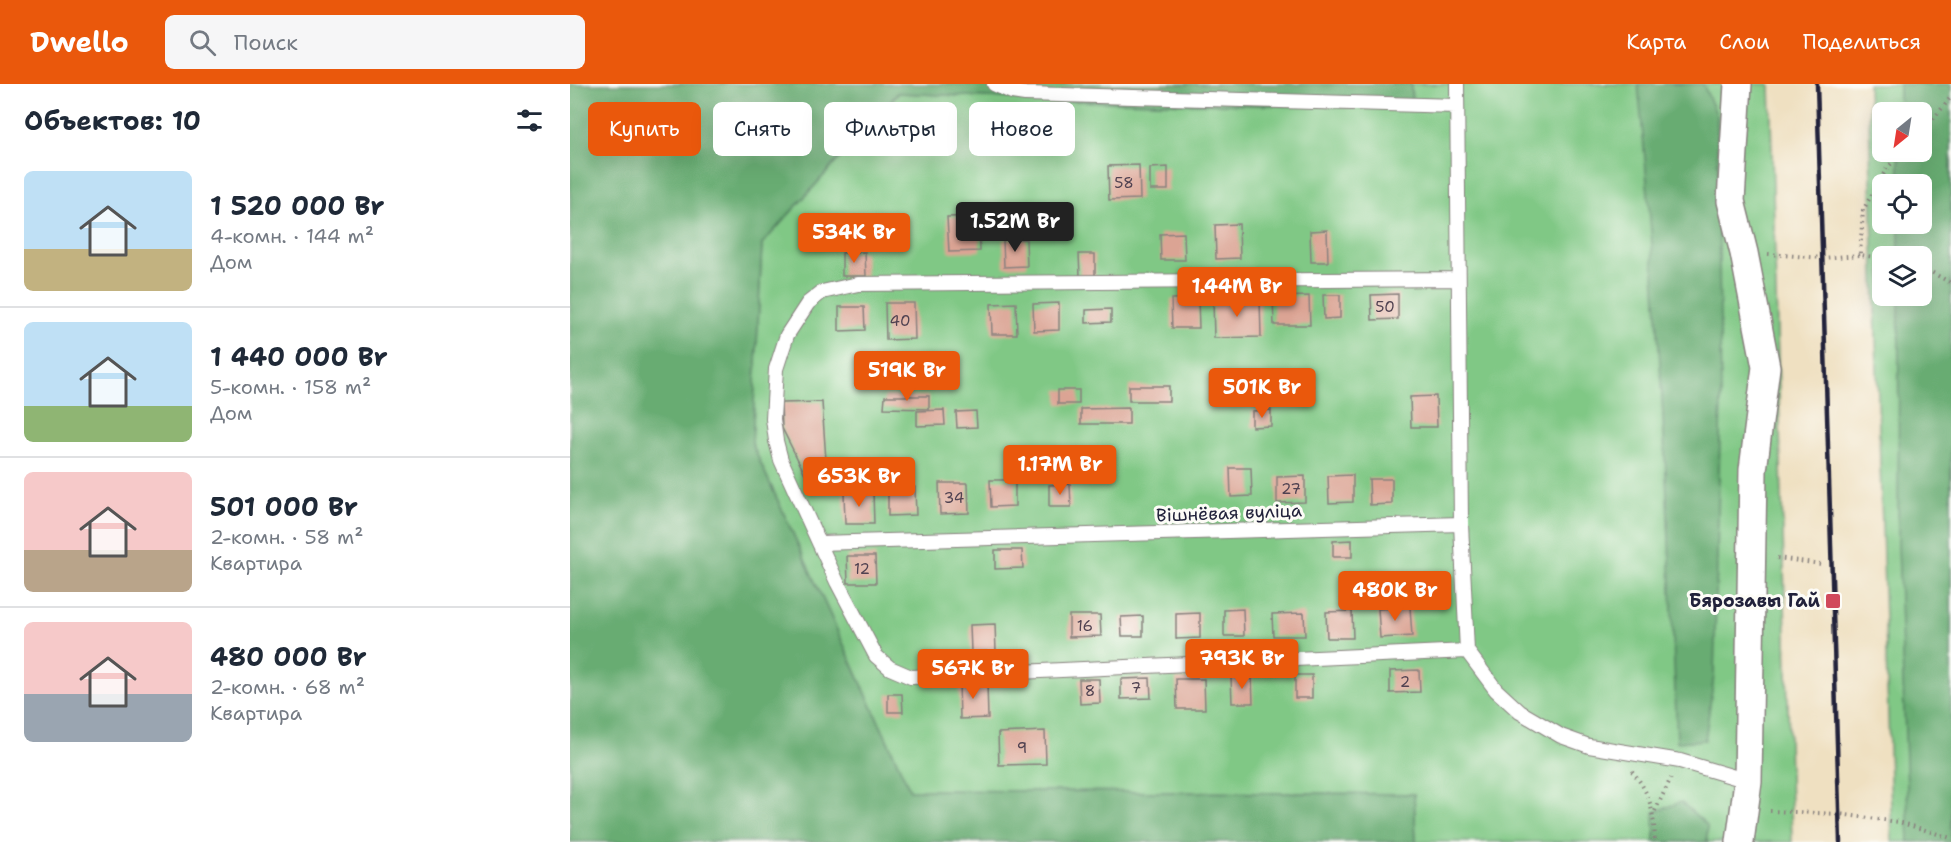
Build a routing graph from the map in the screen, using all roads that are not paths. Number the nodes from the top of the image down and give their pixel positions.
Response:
1 (994, 84) edge
2 (1457, 84) edge
3 (1738, 84) edge
4 (1457, 105) junction
5 (1457, 279) junction
6 (1461, 524) junction
7 (819, 543) junction
8 (1467, 651) junction
9 (1748, 781) junction
10 (1740, 842) edge

1 - 4 lane
2 - 4 lane
3 - 9 street
4 - 5 lane
5 - 6 lane
5 - 7 lane
6 - 7 lane, Вішнёвая вуліца
6 - 8 lane
7 - 8 lane
8 - 9 lane
9 - 10 street

